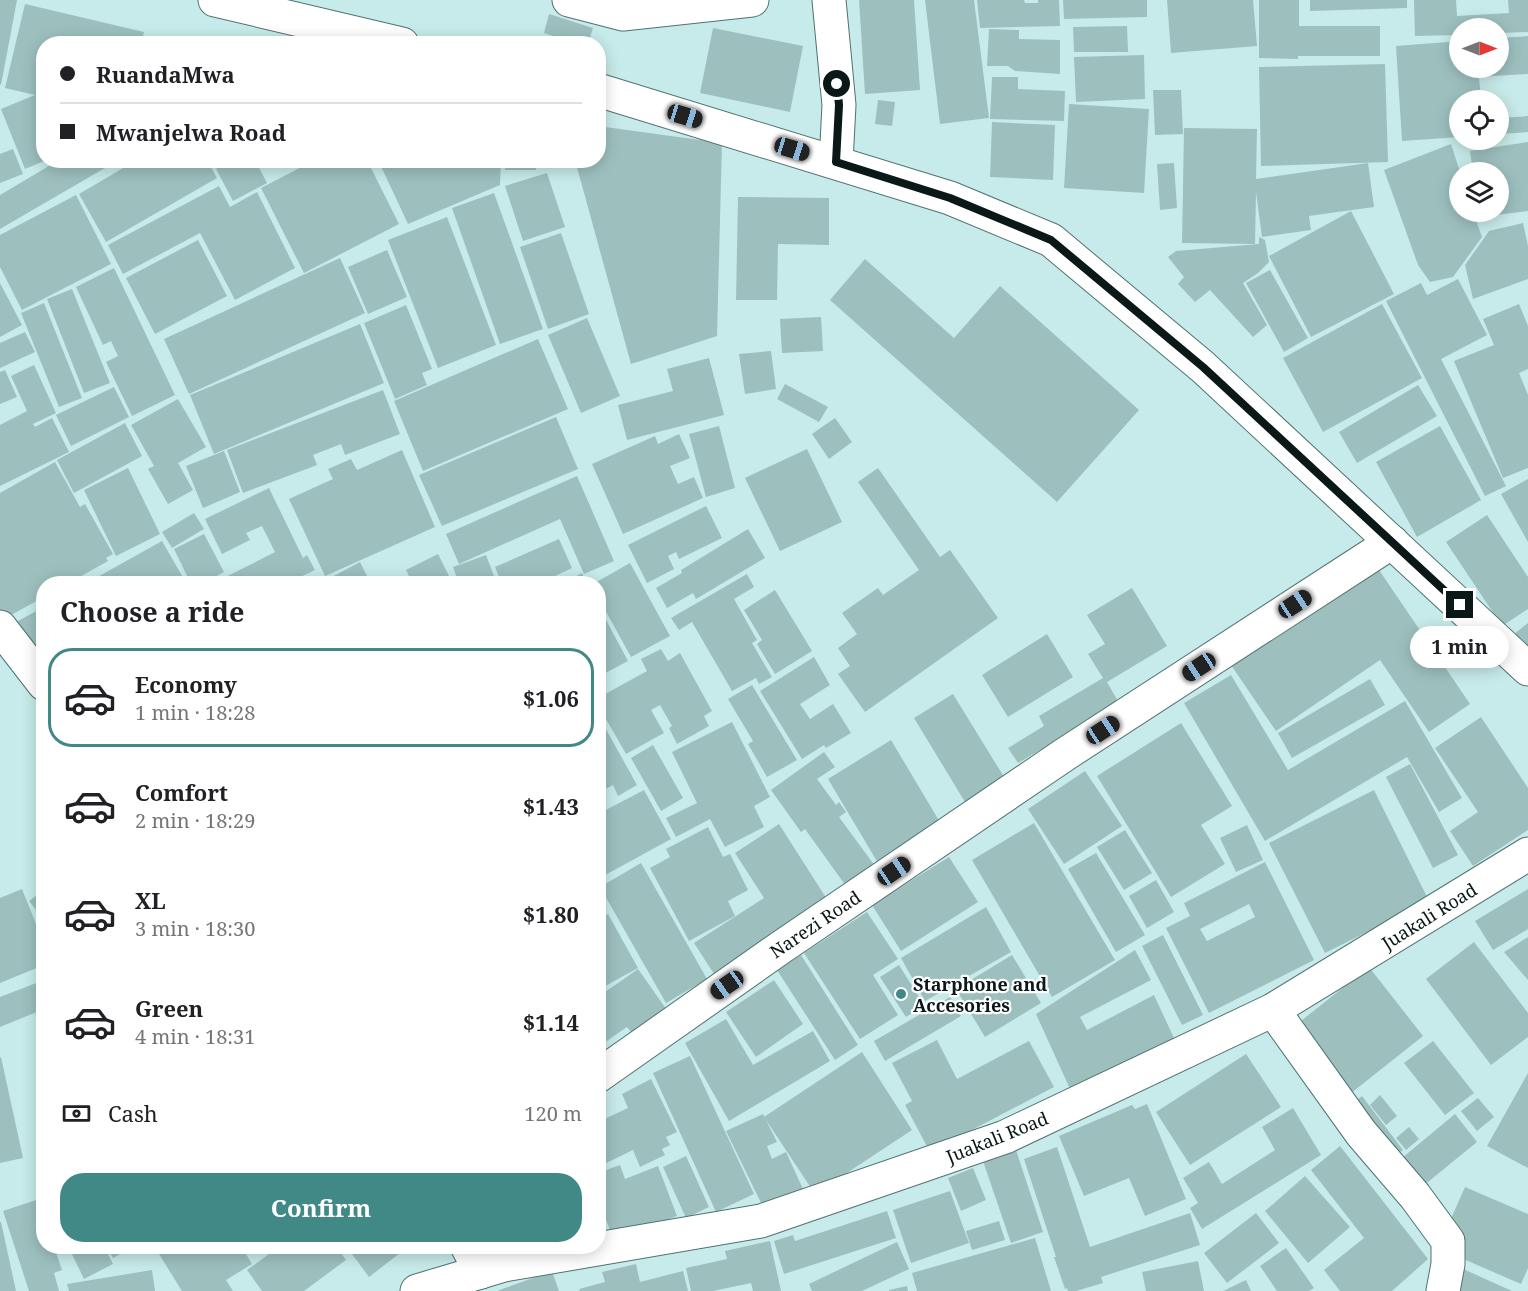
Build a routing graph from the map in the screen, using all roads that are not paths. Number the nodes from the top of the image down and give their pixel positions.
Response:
1 (215, 0) edge
2 (569, 0) edge
3 (752, 0) edge
4 (829, 0) edge
5 (368, 36) edge
6 (606, 92) edge
7 (836, 162) junction
8 (1392, 542) junction
9 (0, 627) edge
10 (1528, 669) edge
11 (36, 674) edge
12 (1528, 854) edge
13 (1273, 1010) junction
14 (606, 1070) edge
15 (606, 1248) edge
16 (568, 1254) edge
17 (474, 1259) edge
18 (417, 1291) edge
19 (1443, 1291) edge

1 - 5 street
2 - 3 street
4 - 7 street
6 - 7 street
7 - 8 street
8 - 10 street
8 - 14 street, Narezi Road
9 - 11 street
12 - 13 street, Juakali Road
13 - 15 street, Juakali Road
13 - 19 street
16 - 17 street, Juakali Road
17 - 18 street, Juakali Road

